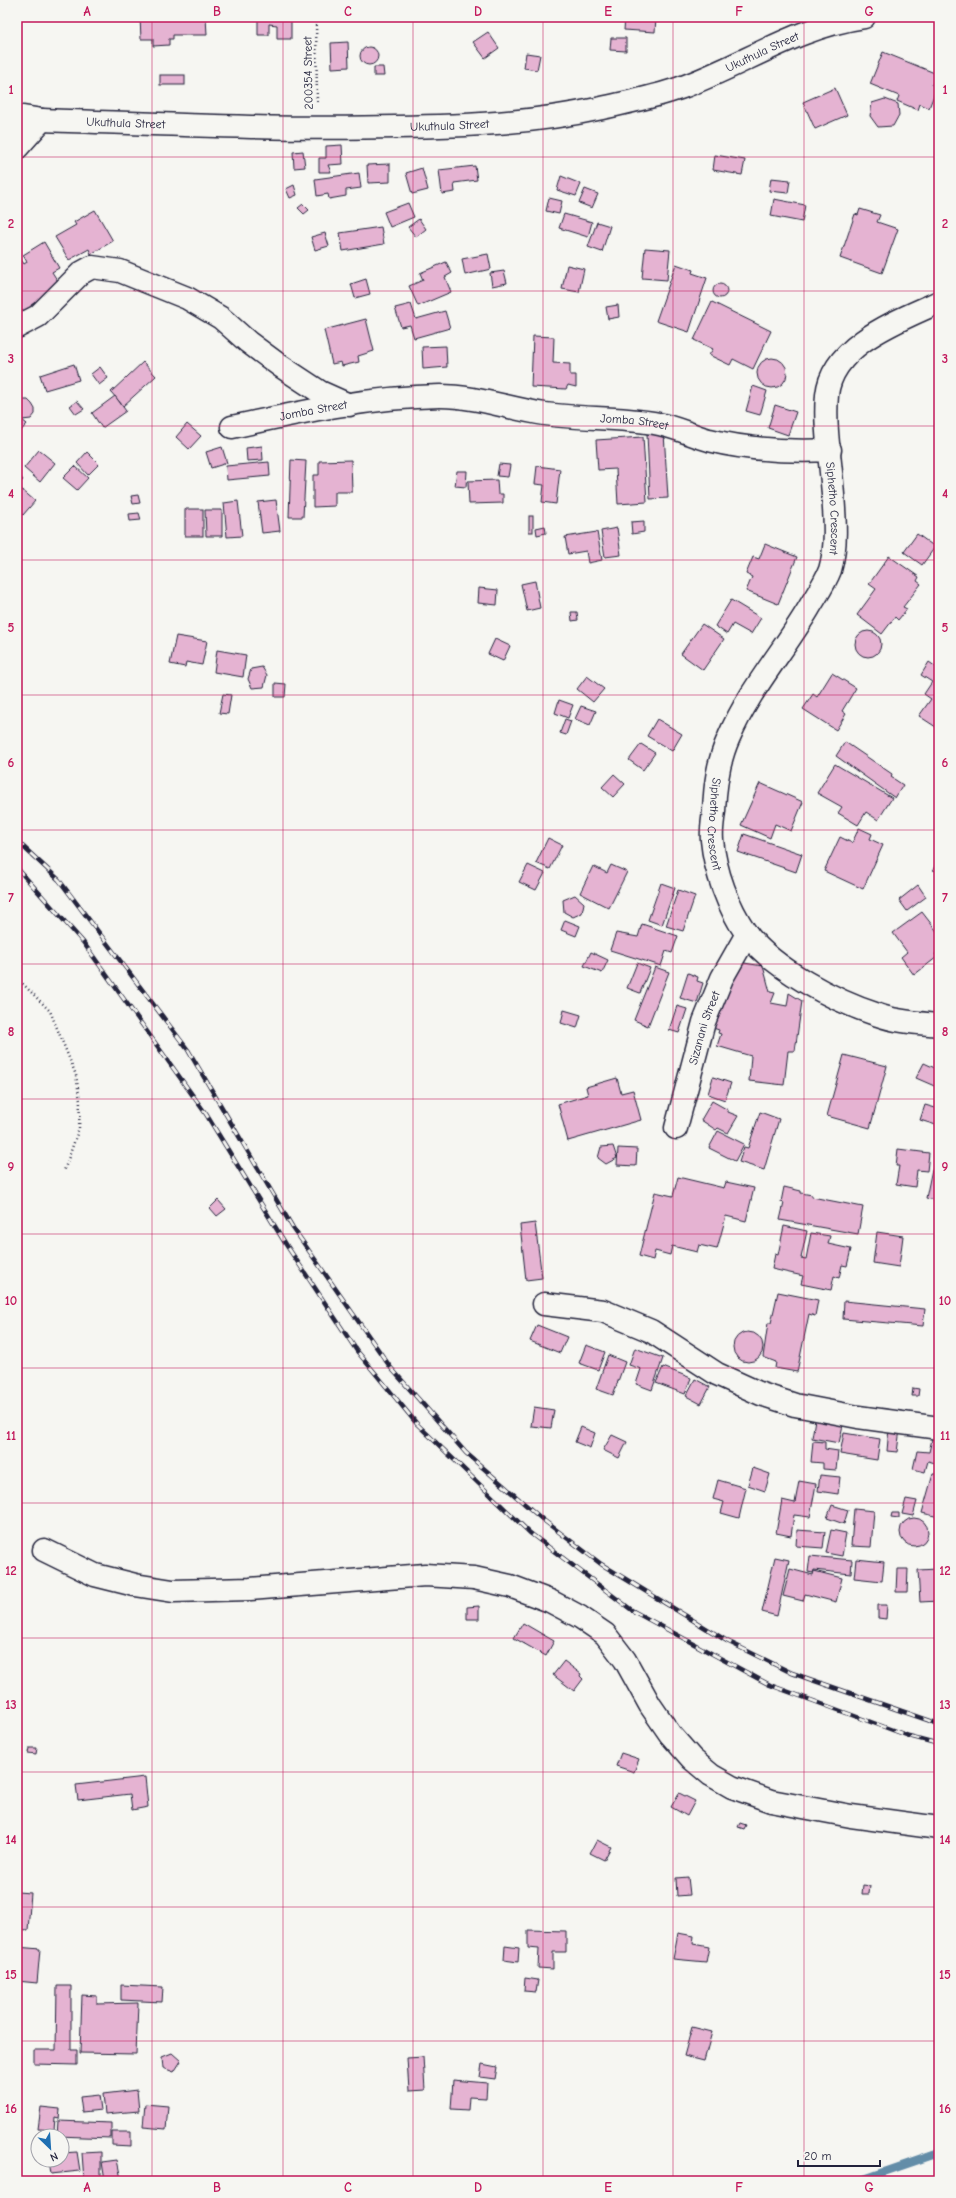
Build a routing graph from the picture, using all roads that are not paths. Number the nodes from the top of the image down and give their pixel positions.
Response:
1 (864, 17) edge
2 (17, 116) edge
3 (42, 120) junction
4 (17, 148) edge
5 (939, 302) edge
6 (17, 327) edge
7 (349, 405) junction
8 (232, 427) dead end
9 (830, 450) junction
10 (747, 934) junction
11 (939, 1025) edge
12 (676, 1128) dead end
13 (544, 1304) dead end
14 (939, 1428) edge
15 (44, 1550) dead end
16 (939, 1828) edge

1 - 3 street, Ukuthula Street
2 - 3 street, Ukuthula Street
3 - 4 street
5 - 9 street
6 - 7 street
7 - 8 street, Jomba Street
7 - 9 street, Jomba Street
9 - 10 street, Siphetho Crescent
10 - 11 street, Siphetho Crescent
10 - 12 street, Sizanani Street
13 - 14 street
15 - 16 street

